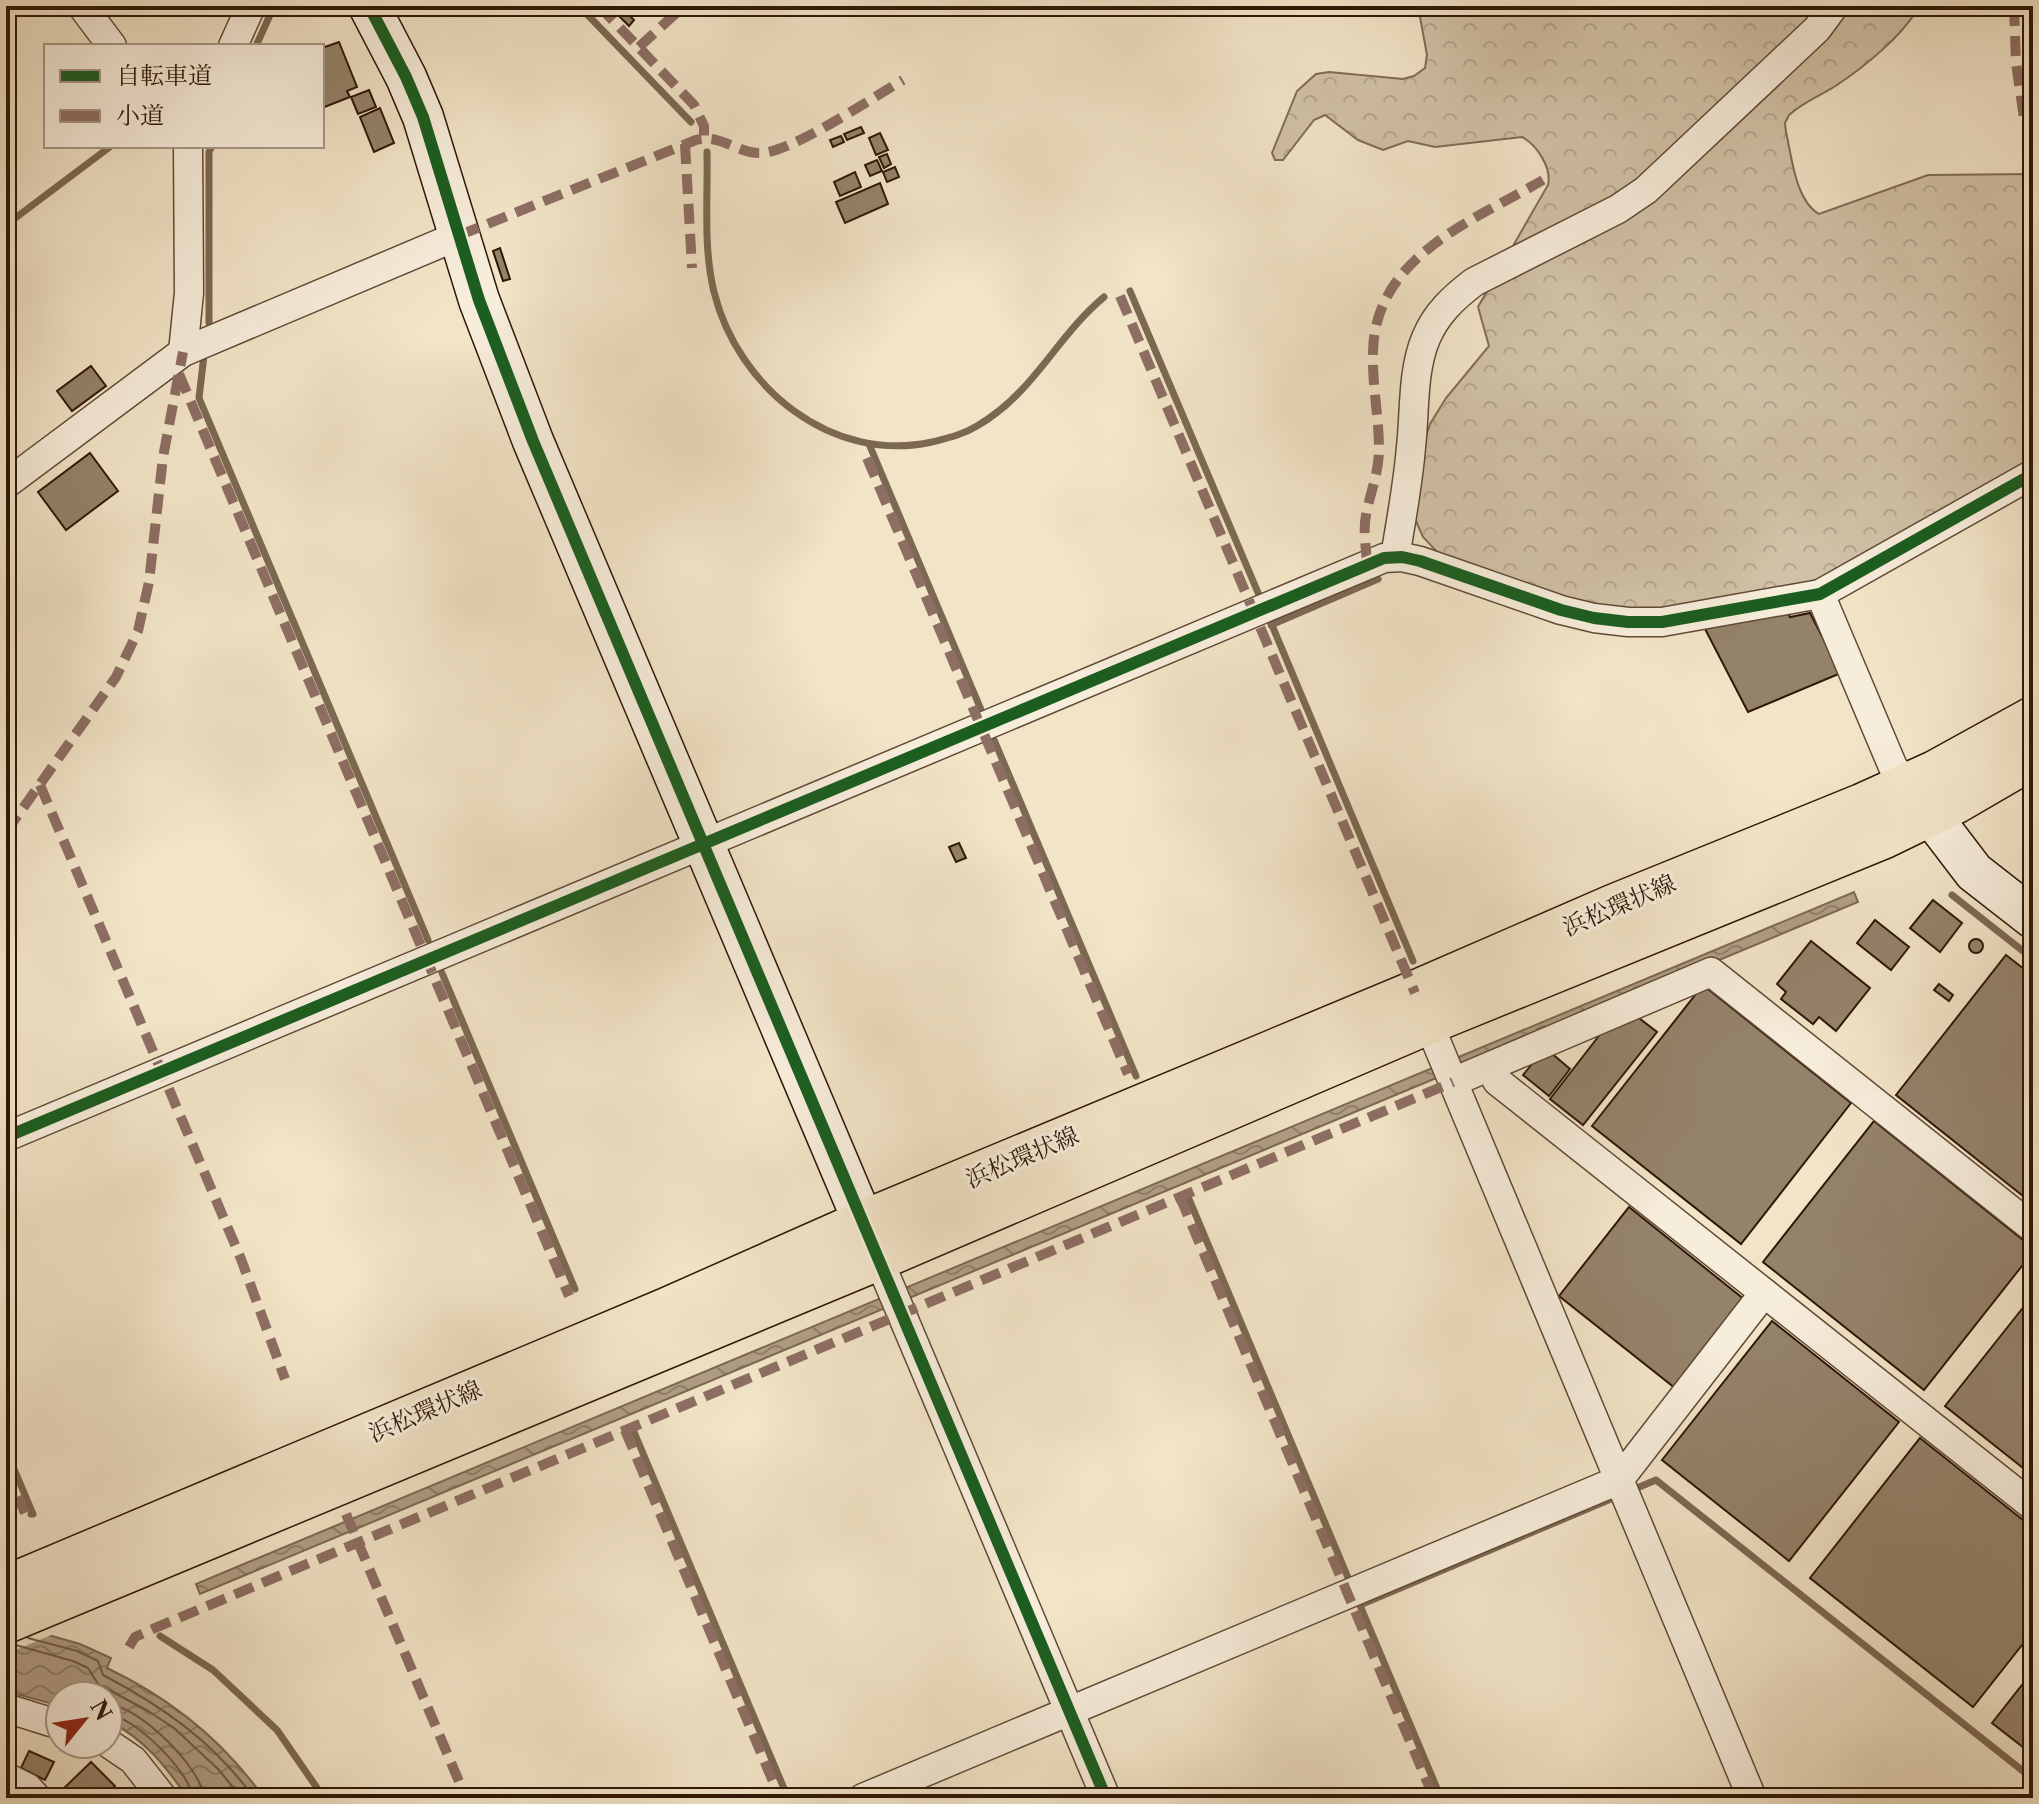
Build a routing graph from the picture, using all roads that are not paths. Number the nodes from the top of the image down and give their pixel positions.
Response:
1 (82, 6) edge
2 (251, 6) edge
3 (369, 6) edge
4 (1834, 6) edge
5 (110, 44) edge
6 (234, 44) edge
7 (187, 148) edge
8 (460, 235) junction
9 (183, 352) junction
10 (2033, 474) edge
11 (6, 484) edge
12 (1395, 557) junction
13 (1820, 594) junction
14 (2033, 719) edge
15 (2033, 756) edge
16 (1919, 800) junction
17 (701, 844) junction
18 (2033, 918) edge
19 (1434, 1037) junction
20 (1491, 1066) junction
21 (1452, 1080) junction
22 (6, 1137) edge
23 (2033, 1228) edge
24 (883, 1270) junction
25 (1764, 1293) junction
26 (1619, 1480) junction
27 (2033, 1506) edge
28 (11, 1608) edge
29 (6, 1708) edge
30 (1069, 1711) junction
31 (44, 1720) edge
32 (124, 1754) edge
33 (6, 1777) edge
34 (37, 1798) edge
35 (163, 1798) edge
36 (863, 1798) edge
37 (1106, 1798) edge
38 (1752, 1798) edge

1 - 5 street
2 - 6 street
3 - 8 street
4 - 12 street
7 - 9 street
8 - 9 street
8 - 17 street
9 - 11 street
10 - 13 street
12 - 13 street
12 - 17 street
13 - 16 street
14 - 16 main road, 浜松環状線
15 - 16 main road, 浜松環状線
16 - 18 street
16 - 19 main road, 浜松環状線
16 - 24 main road, 浜松環状線
17 - 22 street
17 - 24 street
19 - 21 street
19 - 24 main road, 浜松環状線
20 - 21 street
20 - 23 street
20 - 25 street
21 - 26 street
24 - 28 main road, 浜松環状線
24 - 30 street
25 - 26 street
25 - 27 street
26 - 30 street
26 - 38 street
29 - 31 street
30 - 36 street
30 - 37 street
32 - 35 street
33 - 34 street

